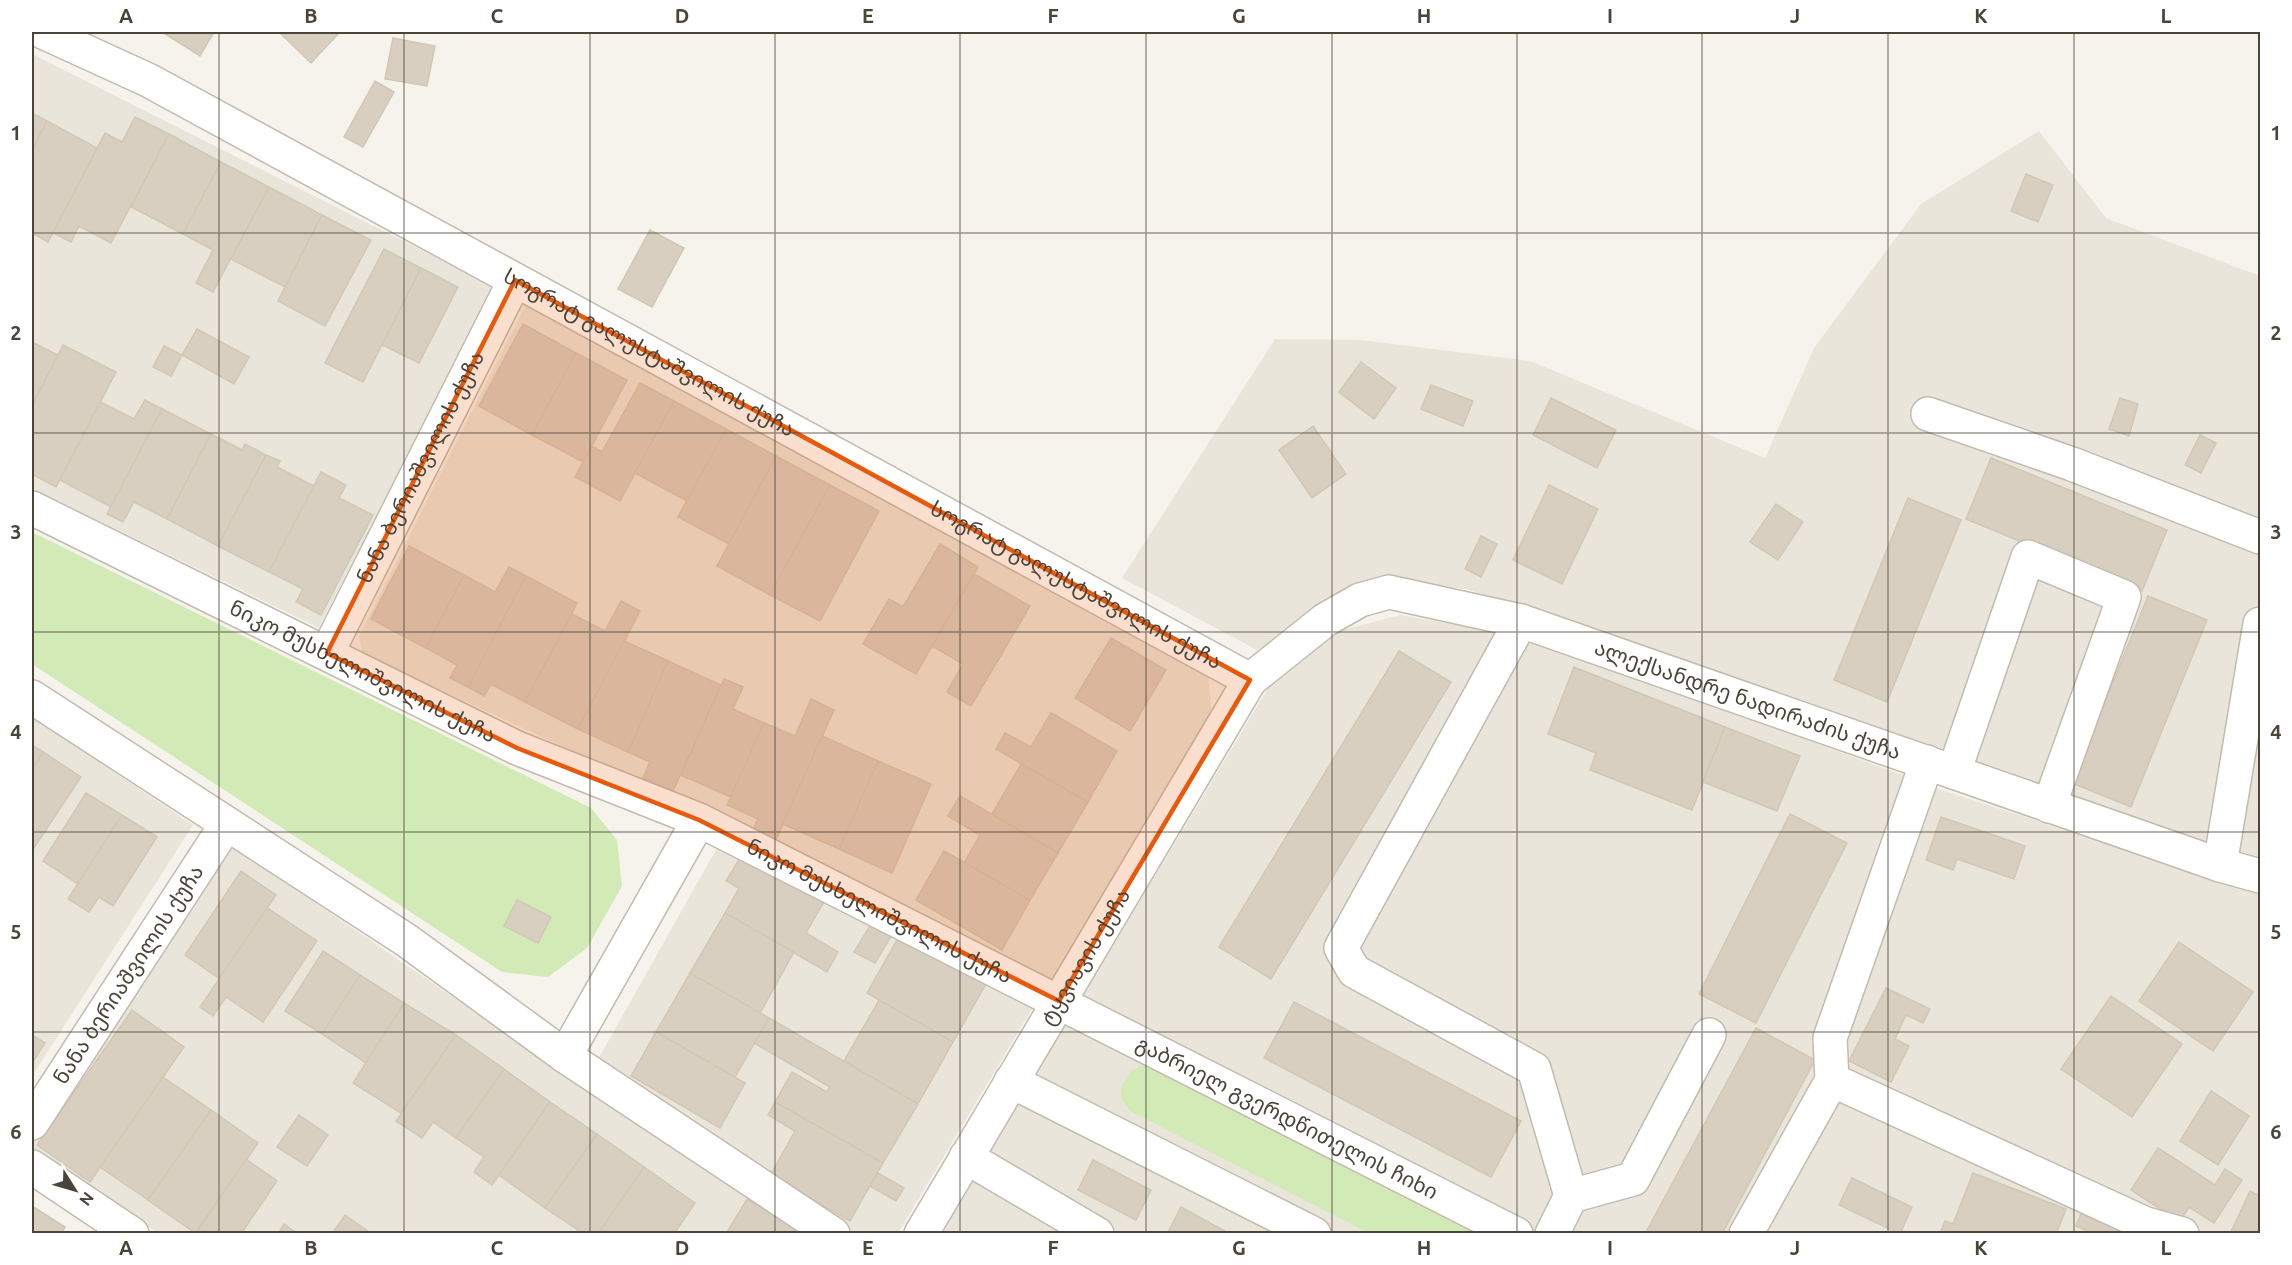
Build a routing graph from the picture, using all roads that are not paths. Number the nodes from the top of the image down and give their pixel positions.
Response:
1 (43, 32) edge
2 (514, 280) junction
3 (1928, 414) dead end
4 (32, 508) edge
5 (2260, 537) edge
6 (1521, 621) junction
7 (2260, 624) edge
8 (327, 653) junction
9 (1250, 680) junction
10 (32, 697) edge
11 (1940, 767) junction
12 (2049, 806) junction
13 (699, 820) junction
14 (226, 825) junction
15 (2220, 865) junction
16 (2260, 876) edge
17 (1059, 1001) junction
18 (1709, 1035) dead end
19 (565, 1056) junction
20 (1832, 1080) junction
21 (1011, 1081) junction
22 (32, 1123) edge
23 (966, 1157) junction
24 (32, 1167) edge
25 (1571, 1196) junction
26 (2144, 1229) edge
27 (132, 1233) edge
28 (833, 1233) edge
29 (921, 1233) edge
30 (1097, 1233) edge
31 (1314, 1233) edge
32 (1516, 1233) edge
33 (1552, 1233) edge
34 (1746, 1233) edge
35 (2182, 1233) edge

1 - 2 street, სოგრატ გალუსტაშვილის ქუჩა
2 - 8 street, ნანა ბერიაშვილის ქუჩა
2 - 9 street, სოგრატ გალუსტაშვილის ქუჩა
3 - 5 street
4 - 8 street, ნიკო მუსხელიშვილის ქუჩა
6 - 9 street, ალექსანდრე ნადირაძის ქუჩა
6 - 11 street, ალექსანდრე ნადირაძის ქუჩა
6 - 25 street
7 - 15 street
8 - 13 street, ნიკო მუსხელიშვილის ქუჩა
9 - 17 street, ტყვიავის ქუჩა
10 - 14 street
11 - 12 street, ალექსანდრე ნადირაძის ქუჩა
11 - 12 street
11 - 20 street
12 - 15 street, ალექსანდრე ნადირაძის ქუჩა
13 - 17 street, ნიკო მუსხელიშვილის ქუჩა
13 - 19 street
14 - 19 street
14 - 22 street, ნანა ბერიაშვილის ქუჩა
15 - 16 street, ალექსანდრე ნადირაძის ქუჩა
17 - 21 street, ტყვიავის ქუჩა
17 - 32 street, გაბრიელ გვერდწითელის ჩიხი
18 - 25 street
19 - 28 street
20 - 26 street
20 - 34 street
21 - 23 street, ტყვიავის ქუჩა
21 - 31 street
23 - 29 street, ტყვიავის ქუჩა
23 - 30 street
24 - 27 street
25 - 33 street
26 - 35 street

